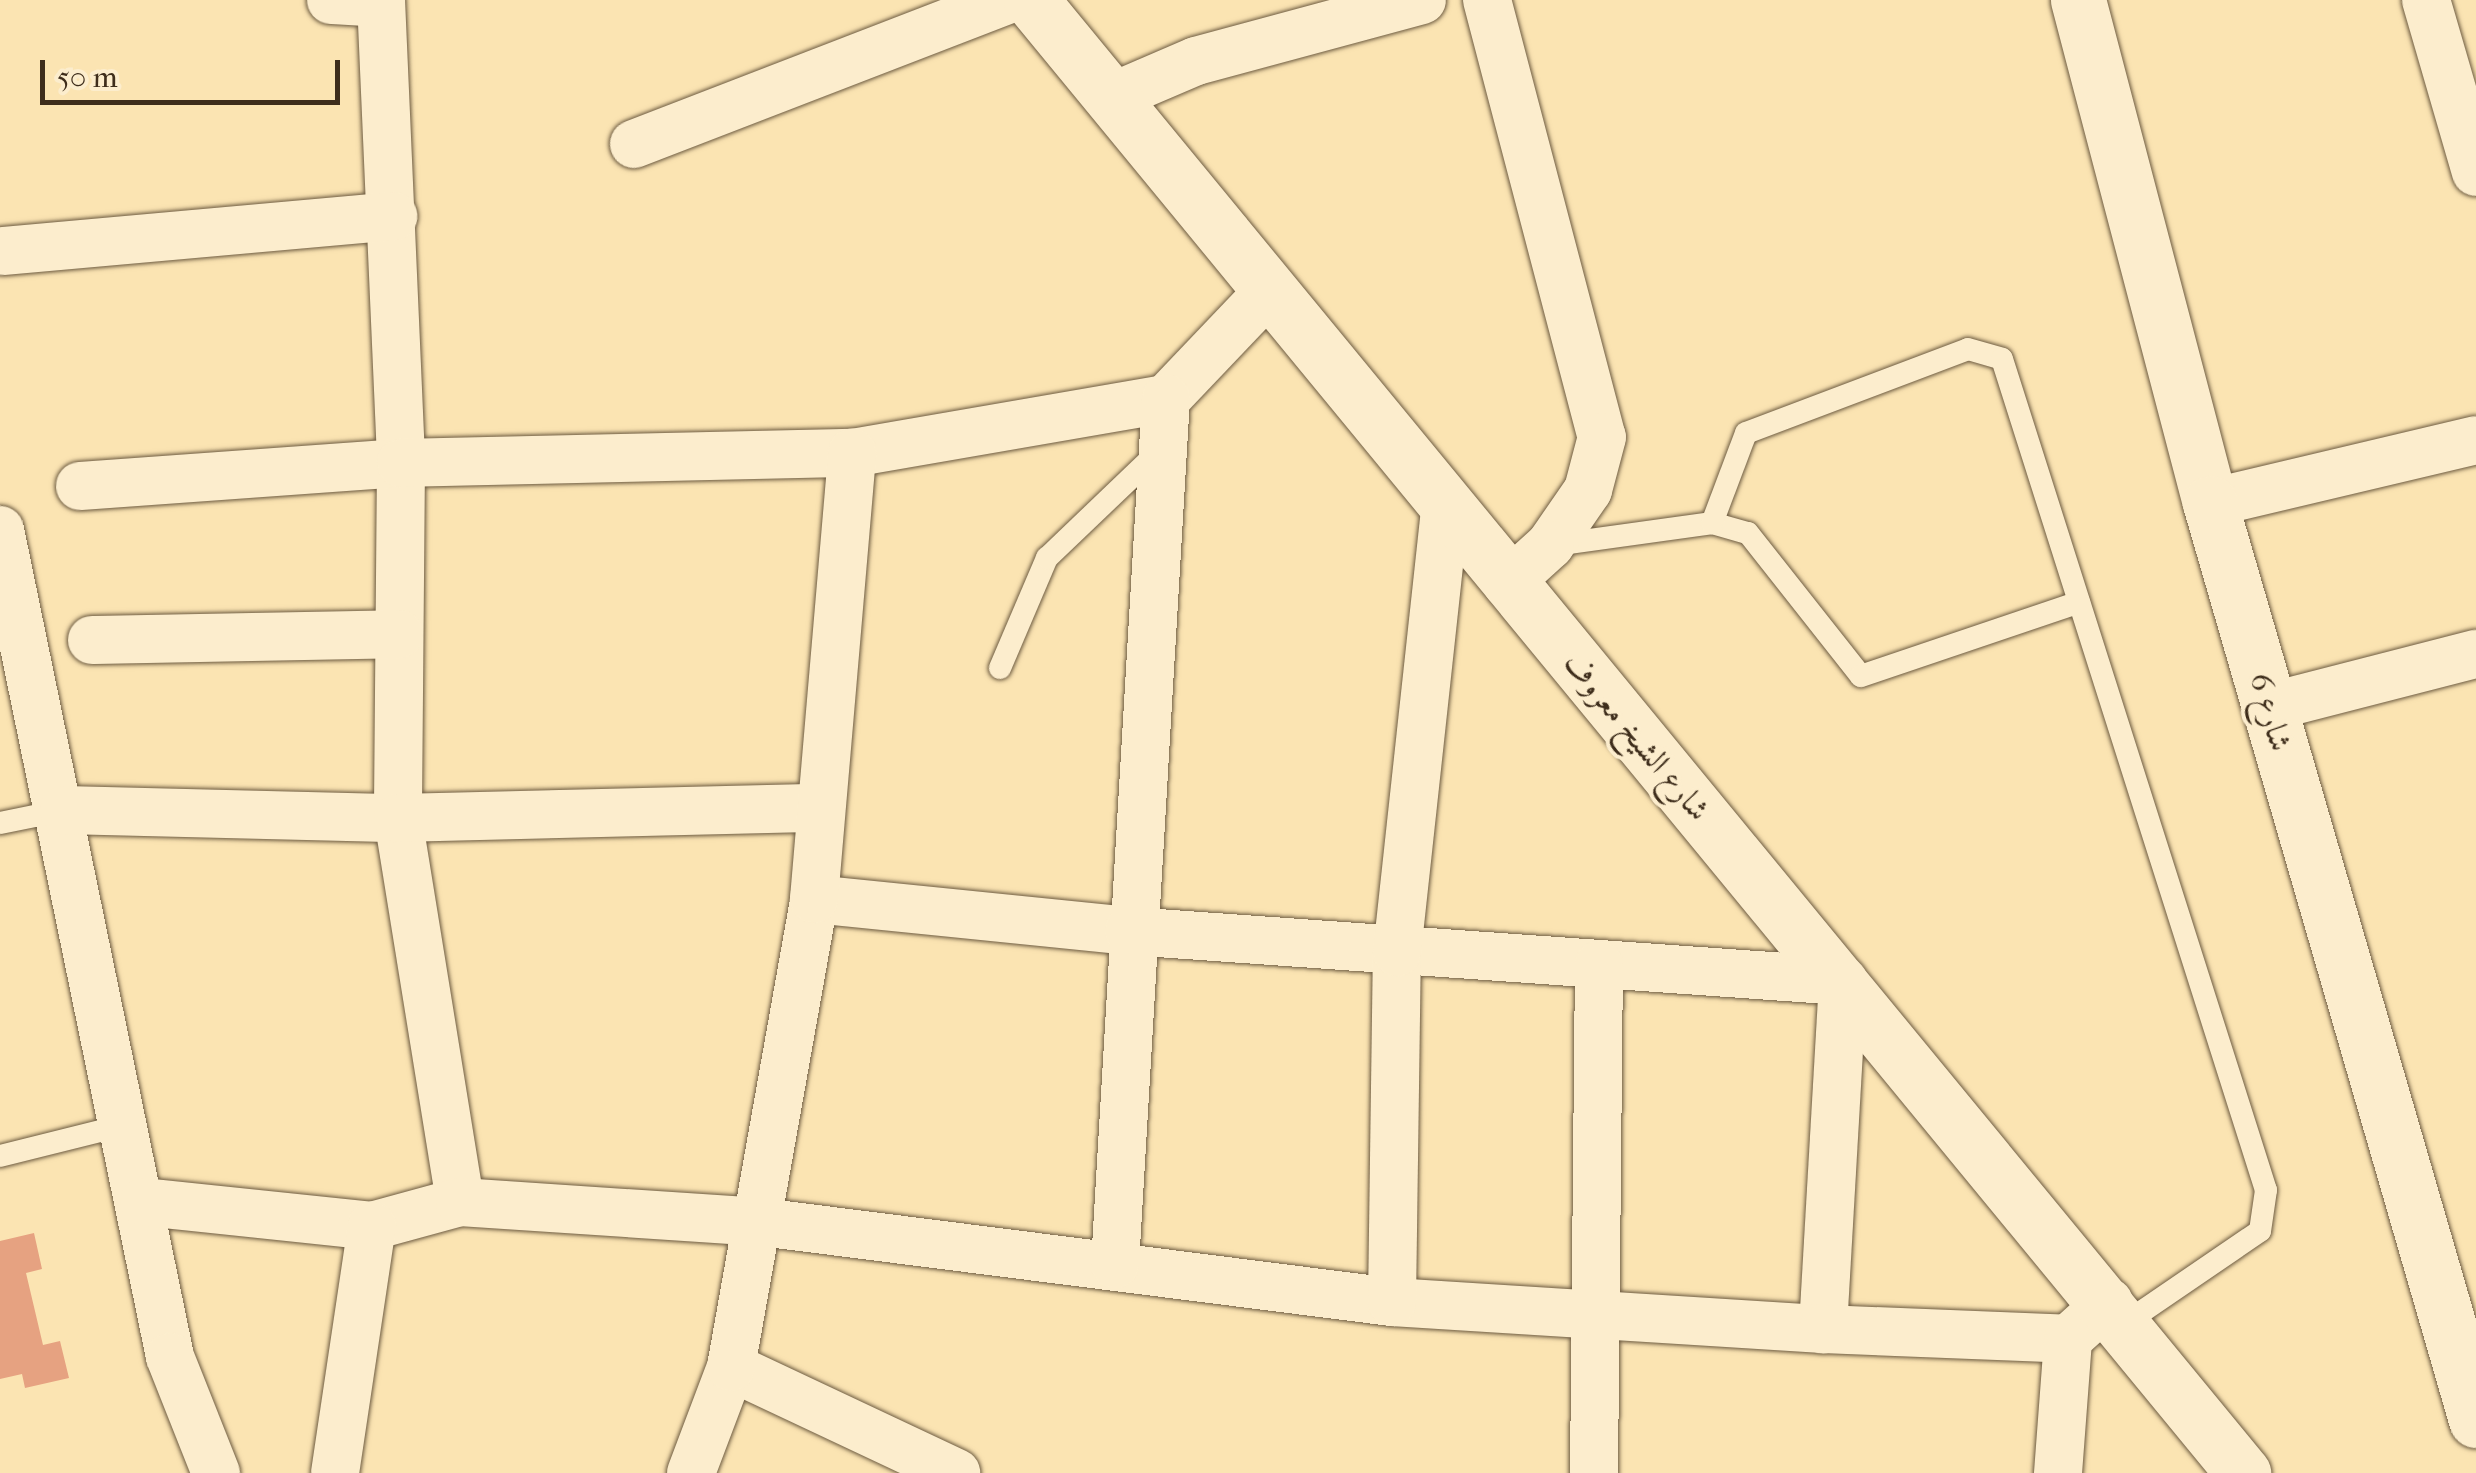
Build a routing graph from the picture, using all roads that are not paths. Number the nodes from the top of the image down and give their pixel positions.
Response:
1 (331, 0) edge
2 (1008, 0) edge
3 (1031, 0) edge
4 (1422, 0) edge
5 (1487, 0) edge
6 (2078, 0) edge
7 (2426, 0) edge
8 (381, 2) edge
9 (1112, 97) junction
10 (634, 144) dead end
11 (2476, 172) edge
12 (393, 216) junction
13 (2, 251) edge
14 (1267, 293) junction
15 (1166, 399) junction
16 (2476, 440) edge
17 (1162, 448) junction
18 (852, 453) junction
19 (402, 464) junction
20 (80, 486) dead end
21 (2210, 503) junction
22 (1445, 512) junction
23 (1712, 523) junction
24 (0, 530) edge
25 (1550, 545) junction
26 (1506, 584) junction
27 (2079, 602) junction
28 (399, 634) junction
29 (92, 640) dead end
30 (2476, 654) edge
31 (1000, 668) dead end
32 (2269, 707) junction
33 (820, 808) junction
34 (64, 810) junction
35 (398, 818) junction
36 (0, 823) edge
37 (814, 900) junction
38 (1129, 931) junction
39 (1397, 952) junction
40 (1599, 965) junction
41 (1843, 981) junction
42 (128, 1124) junction
43 (0, 1156) edge
44 (144, 1202) junction
45 (460, 1202) junction
46 (761, 1222) junction
47 (372, 1226) junction
48 (1114, 1264) junction
49 (1392, 1302) junction
50 (2117, 1313) junction
51 (1592, 1314) junction
52 (1823, 1328) junction
53 (2068, 1339) junction
54 (731, 1368) junction
55 (2476, 1420) edge
56 (216, 1473) edge
57 (335, 1473) edge
58 (691, 1473) edge
59 (956, 1473) edge
60 (1594, 1473) edge
61 (2058, 1473) edge
62 (2243, 1473) edge

1 - 8 street
2 - 10 street
3 - 9 street, شارع الشيخ معروف
4 - 9 street
5 - 25 street
6 - 21 street, شارع 6
7 - 11 street
8 - 12 street
9 - 14 street, شارع الشيخ معروف
12 - 13 street
12 - 19 street
14 - 15 street
14 - 22 street, شارع الشيخ معروف
15 - 17 street
15 - 18 street
16 - 21 street
17 - 31 lane
17 - 38 street
18 - 19 street
18 - 33 street
19 - 20 street
19 - 28 street
21 - 32 street, شارع 6
22 - 26 street, شارع الشيخ معروف
22 - 39 street
23 - 25 lane
23 - 27 lane
23 - 27 lane
24 - 34 street
25 - 26 street
26 - 41 street, شارع الشيخ معروف
27 - 50 lane
28 - 29 street
28 - 35 street
30 - 32 street
32 - 55 street, شارع 6
33 - 35 street
33 - 37 street
34 - 35 street
34 - 36 lane
34 - 42 street
35 - 45 street
37 - 38 street
37 - 46 street
38 - 39 street
38 - 48 street
39 - 40 street
39 - 49 street
40 - 41 street
40 - 51 street
41 - 50 street, شارع الشيخ معروف
41 - 52 street
42 - 43 lane
42 - 44 street
44 - 47 street
44 - 56 street
45 - 46 street
45 - 47 street
46 - 48 street
46 - 54 street
47 - 57 street
48 - 49 street
49 - 51 street
50 - 53 street
50 - 62 street, شارع الشيخ معروف
51 - 52 street
51 - 60 street
52 - 53 street
53 - 61 street
54 - 58 street
54 - 59 street

